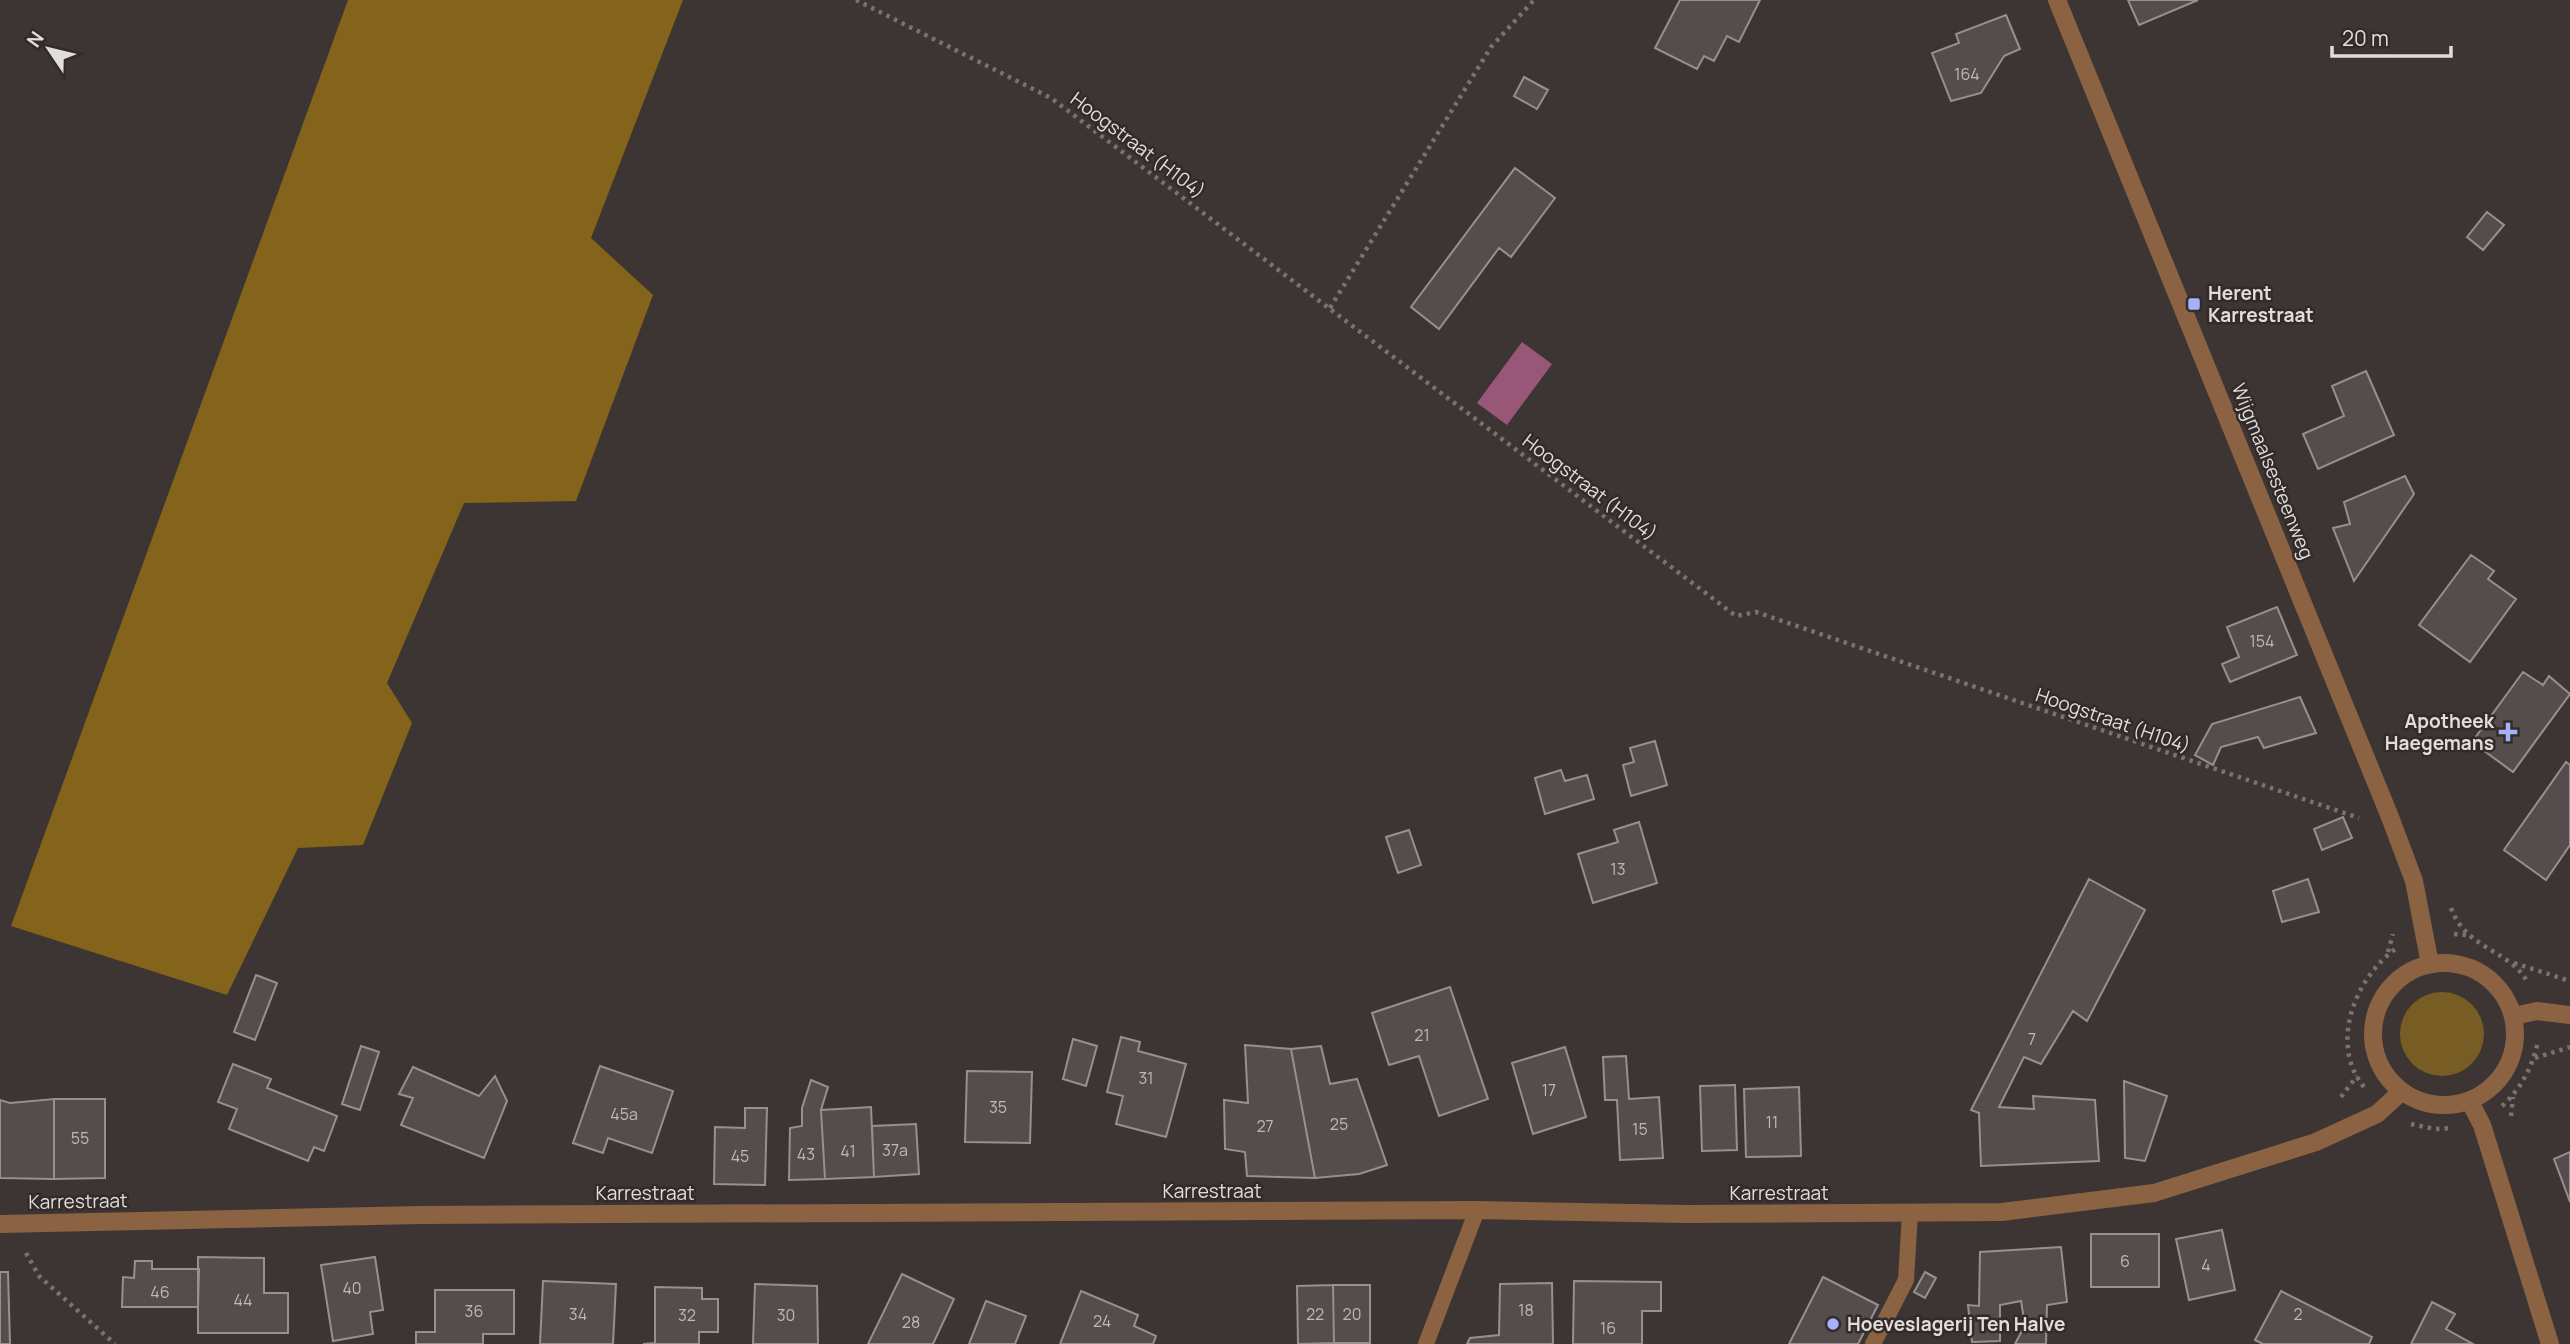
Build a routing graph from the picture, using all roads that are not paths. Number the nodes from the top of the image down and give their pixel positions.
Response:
1 (2057, 0) edge
2 (2430, 964) junction
3 (2570, 1014) edge
4 (2514, 1016) junction
5 (2401, 1092) junction
6 (2470, 1101) junction
7 (1477, 1210) junction
8 (1910, 1213) junction
9 (8, 1223) edge
10 (1426, 1344) edge
11 (1873, 1344) edge
12 (2550, 1344) edge

1 - 2 street, Wijgmaalsesteenweg
2 - 4 street
2 - 5 street
3 - 4 street
4 - 6 street
5 - 6 street
5 - 8 street, Karrestraat
6 - 12 street
7 - 8 street, Karrestraat
7 - 9 street, Karrestraat
7 - 10 lane
8 - 11 lane

